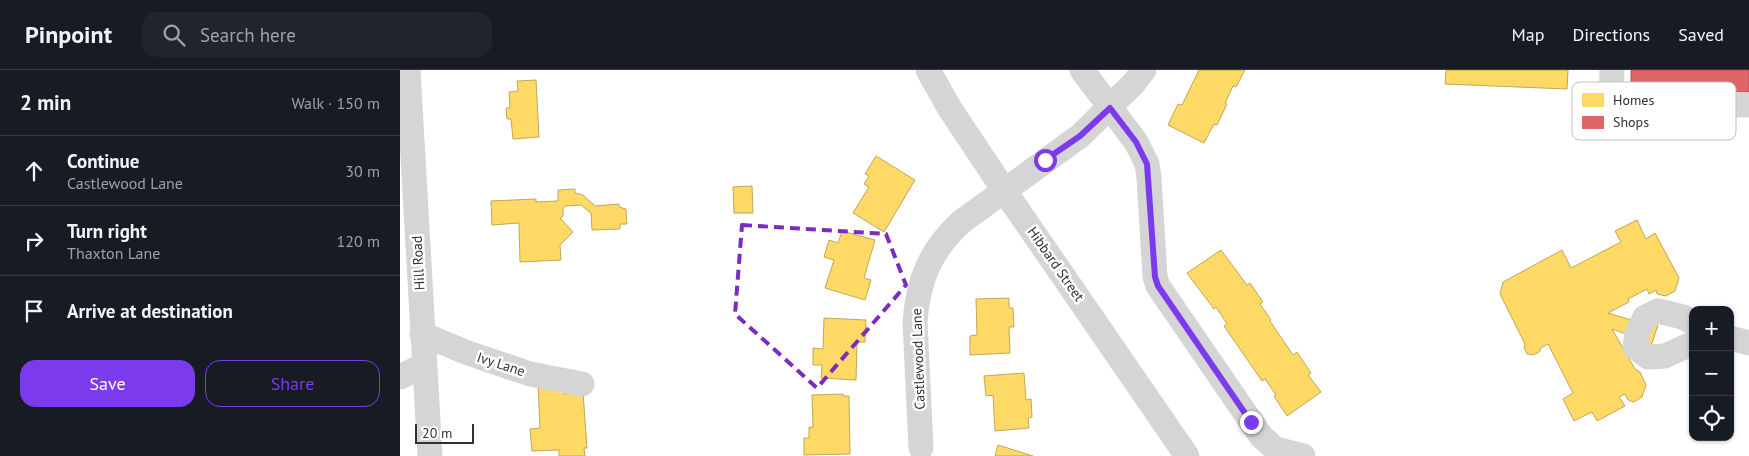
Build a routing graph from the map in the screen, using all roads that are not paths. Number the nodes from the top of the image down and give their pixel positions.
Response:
1 (408, 70) edge
2 (928, 70) edge
3 (1082, 70) edge
4 (1144, 70) edge
5 (1736, 105) edge
6 (1749, 105) edge
7 (1110, 108) junction
8 (1004, 190) junction
9 (1689, 321) edge
10 (422, 334) junction
11 (1734, 339) edge
12 (1749, 343) edge
13 (1689, 345) edge
14 (424, 365) junction
15 (400, 377) edge
16 (582, 384) dead end
17 (921, 448) dead end
18 (430, 456) edge
19 (1188, 456) edge
20 (1303, 456) edge

1 - 10 street, Hill Road
2 - 8 street, Hibbard Street
3 - 7 street
4 - 7 street, Castlewood Lane
5 - 6 street
7 - 8 street, Castlewood Lane
7 - 20 street
8 - 17 street, Castlewood Lane
8 - 19 street, Hibbard Street
9 - 13 street
10 - 14 street, Hill Road
10 - 16 street, Ivy Lane
11 - 12 street
14 - 15 street
14 - 18 street, Hill Road

